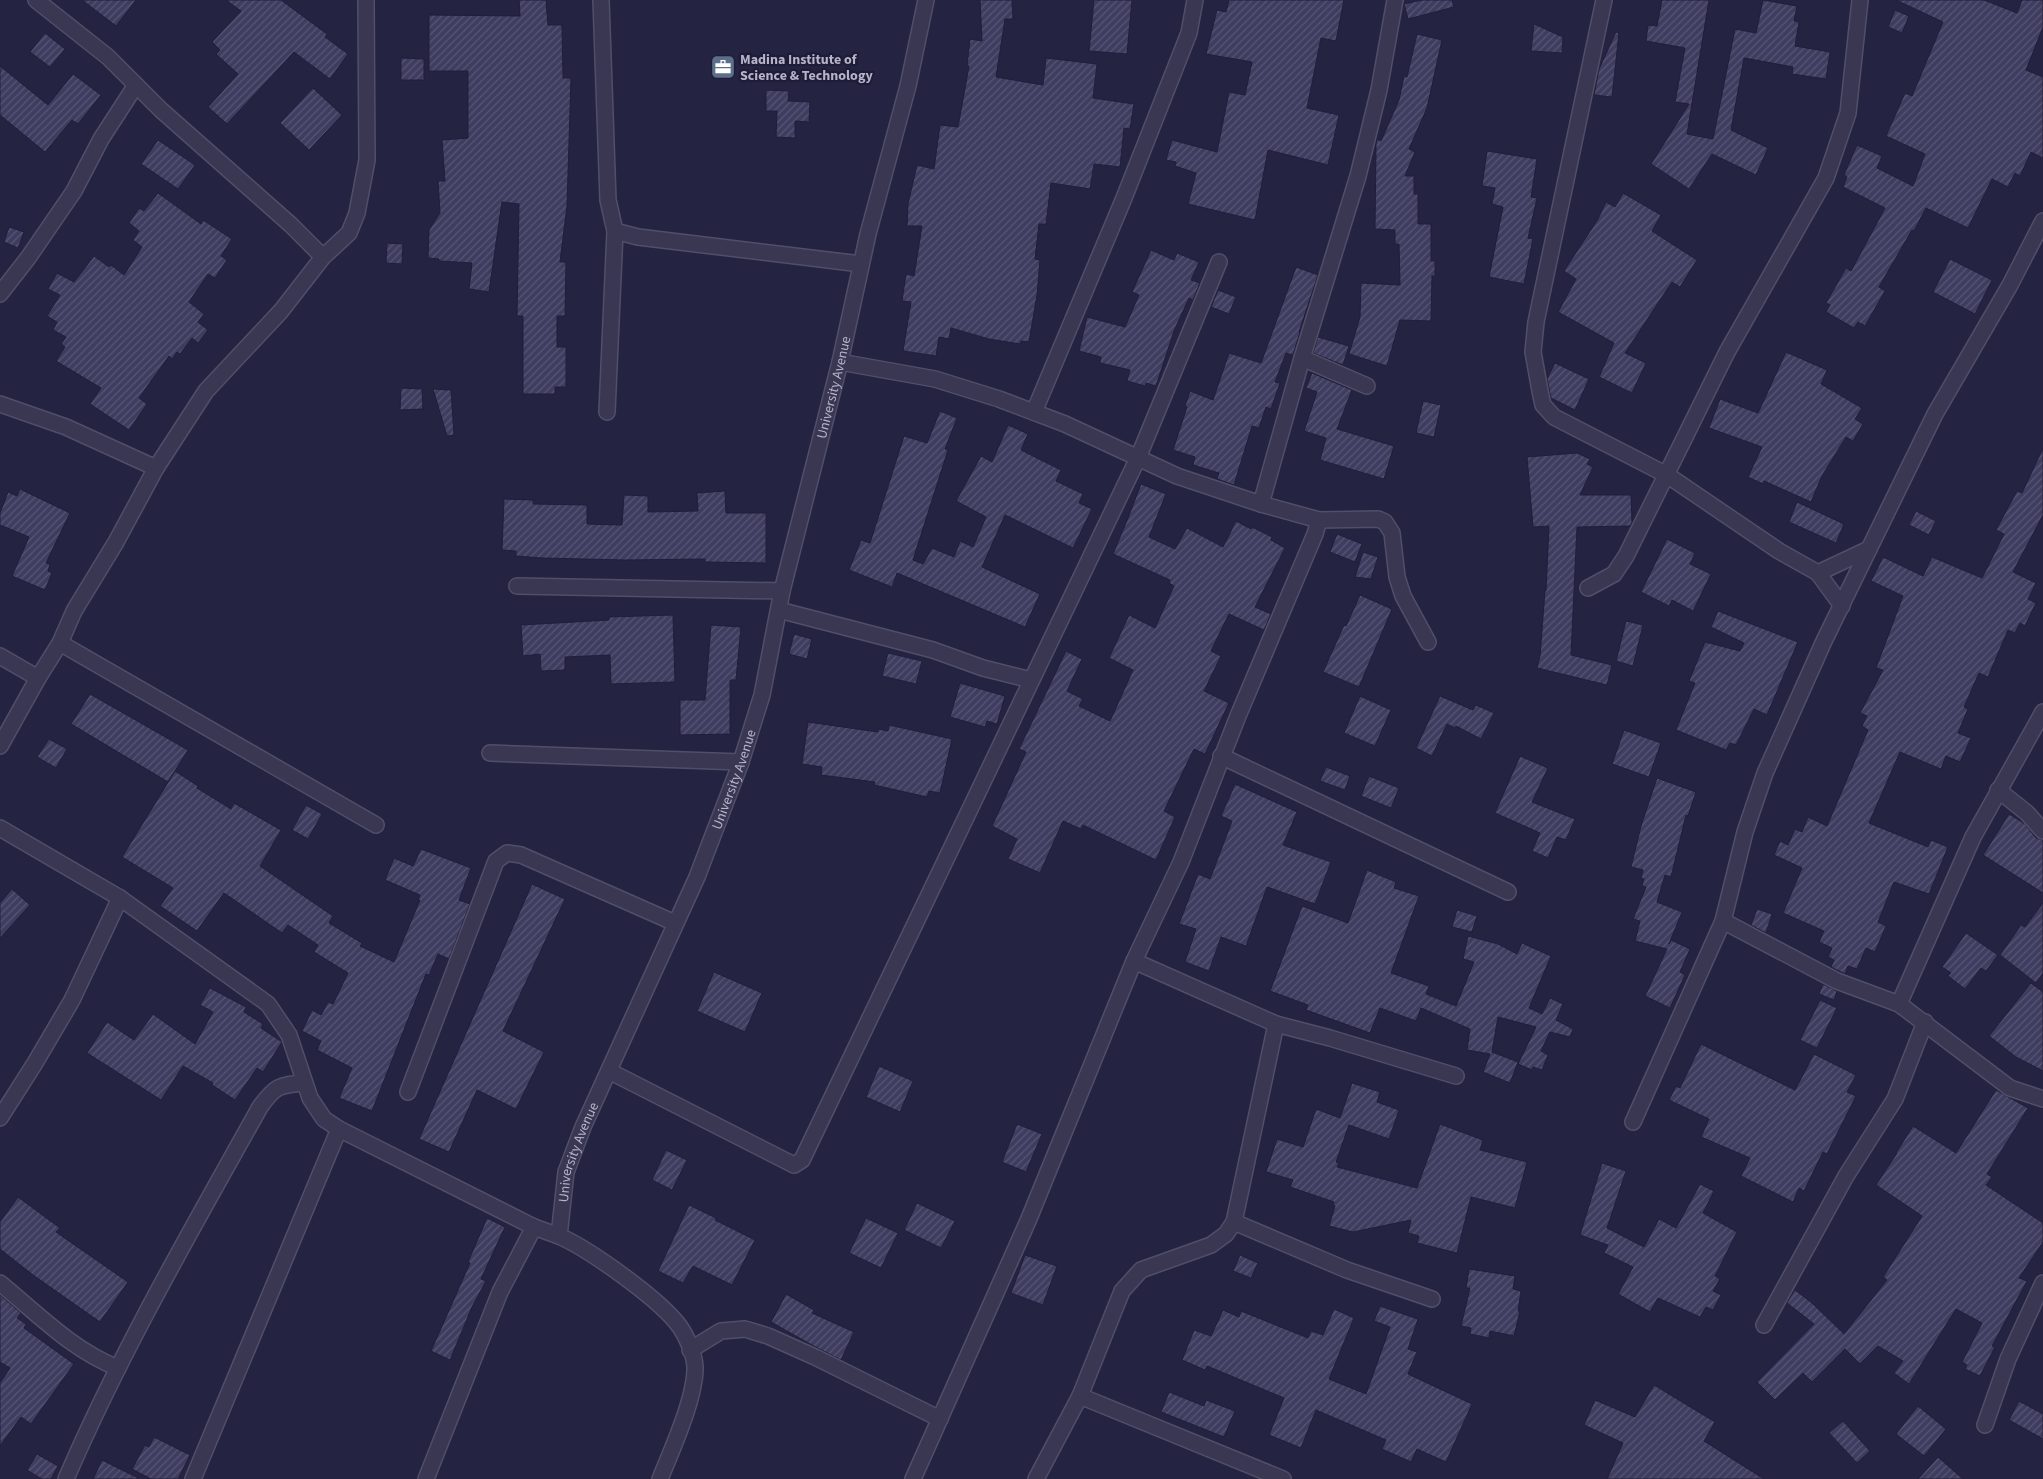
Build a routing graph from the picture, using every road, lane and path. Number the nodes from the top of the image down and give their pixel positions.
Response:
1 (36, 0) edge
2 (366, 0) edge
3 (601, 0) edge
4 (926, 0) edge
5 (1195, 0) edge
6 (1395, 0) edge
7 (1604, 0) edge
8 (1860, 0) edge
9 (136, 85) junction
10 (2043, 221) edge
11 (615, 231) junction
12 (323, 257) junction
13 (1219, 262) dead end
14 (862, 264) junction
15 (0, 294) edge
16 (1302, 358) junction
17 (840, 362) junction
18 (1367, 386) dead end
19 (0, 404) edge
20 (606, 412) dead end
21 (1034, 412) junction
22 (1138, 458) junction
23 (156, 468) junction
24 (1667, 475) junction
25 (1260, 504) junction
26 (1319, 520) junction
27 (1869, 549) junction
28 (1818, 573) junction
29 (517, 586) dead end
30 (1588, 588) dead end
31 (782, 591) junction
32 (1842, 606) junction
33 (779, 610) junction
34 (1428, 642) dead end
35 (60, 643) junction
36 (0, 656) edge
37 (38, 678) junction
38 (1030, 680) junction
39 (2043, 712) edge
40 (0, 746) edge
41 (490, 753) dead end
42 (1222, 756) junction
43 (741, 762) junction
44 (1998, 790) junction
45 (376, 825) dead end
46 (0, 828) edge
47 (2043, 831) edge
48 (1508, 892) dead end
49 (120, 898) junction
50 (1724, 921) junction
51 (675, 923) junction
52 (1134, 961) junction
53 (1899, 1004) junction
54 (1925, 1022) junction
55 (1276, 1024) junction
56 (609, 1071) junction
57 (1456, 1076) dead end
58 (304, 1083) junction
59 (408, 1092) dead end
60 (2043, 1100) edge
61 (0, 1118) edge
62 (1633, 1122) dead end
63 (339, 1128) junction
64 (1234, 1222) junction
65 (534, 1227) junction
66 (559, 1236) junction
67 (0, 1283) edge
68 (2043, 1283) edge
69 (1432, 1299) dead end
70 (1764, 1325) dead end
71 (690, 1350) junction
72 (118, 1368) junction
73 (1080, 1396) junction
74 (940, 1419) junction
75 (1985, 1425) dead end
76 (66, 1479) edge
77 (193, 1479) edge
78 (426, 1479) edge
79 (660, 1479) edge
80 (913, 1479) edge
81 (1036, 1479) edge
82 (1283, 1479) edge

1 - 9 street
2 - 12 street
3 - 11 street
4 - 14 street, University Avenue
5 - 21 street
6 - 16 street
7 - 24 street
8 - 24 street
9 - 12 street
9 - 15 street
10 - 27 street
11 - 14 street
11 - 20 street
12 - 23 street
13 - 22 street
14 - 17 street, University Avenue
16 - 18 street
16 - 25 street
17 - 21 street
17 - 31 street, University Avenue
19 - 23 street
21 - 22 street
22 - 25 street
22 - 38 street
23 - 35 street
24 - 28 street
24 - 30 street
25 - 26 street
26 - 34 street
26 - 42 street
27 - 28 street
27 - 32 street
28 - 32 street
29 - 31 street
31 - 33 street, University Avenue
32 - 50 street
33 - 38 street
33 - 43 street, University Avenue
35 - 37 street
35 - 45 street
36 - 37 street
37 - 40 street
38 - 56 street
39 - 44 street
41 - 43 street
42 - 48 street
42 - 52 street
43 - 51 street, University Avenue
44 - 47 street
44 - 53 street
46 - 49 street
49 - 58 street
49 - 61 street
50 - 53 street
50 - 62 street
51 - 56 street, University Avenue
51 - 59 street
52 - 55 street
52 - 74 street
53 - 54 street
54 - 60 street
54 - 70 street
55 - 57 street
55 - 64 street
56 - 66 street, University Avenue
58 - 63 street
58 - 72 street
63 - 65 street
63 - 77 street
64 - 69 street
64 - 73 street
65 - 66 street
65 - 78 street
66 - 71 street
67 - 72 street
68 - 75 street
71 - 74 street
71 - 79 street
72 - 76 street
73 - 81 street
73 - 82 street
74 - 80 street

